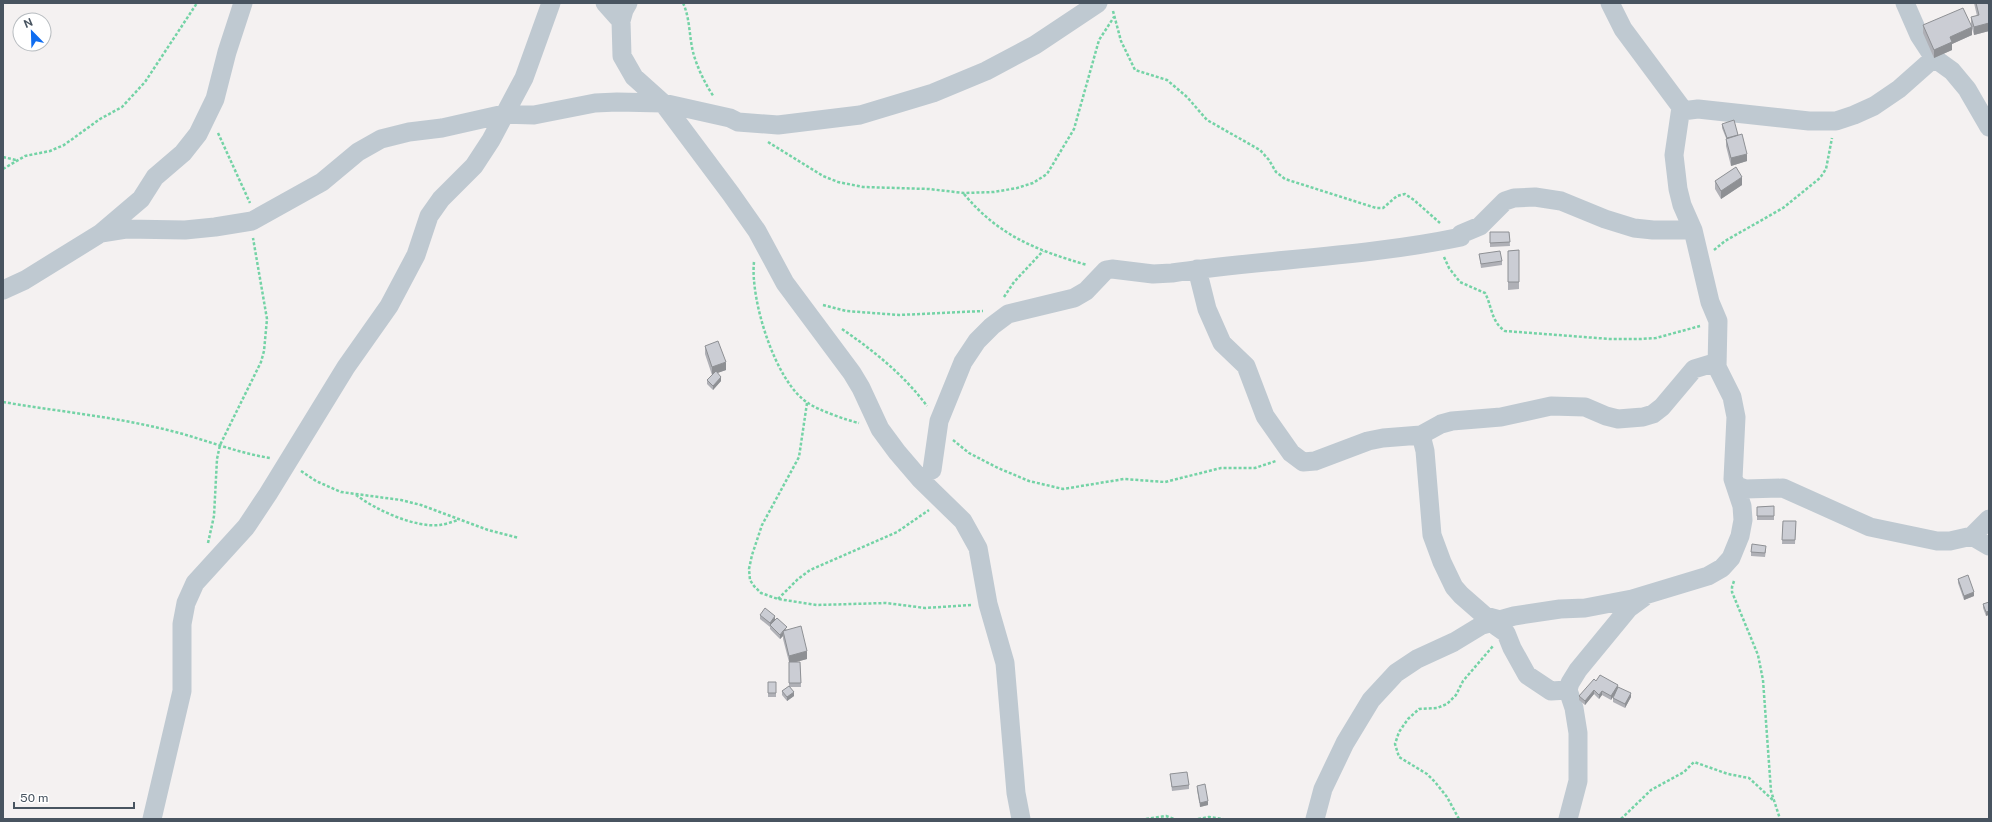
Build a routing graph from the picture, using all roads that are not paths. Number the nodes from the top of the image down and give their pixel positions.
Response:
1 (243, 3) edge
2 (552, 3) edge
3 (605, 3) edge
4 (628, 3) edge
5 (1610, 3) edge
6 (1905, 3) edge
7 (1105, 7) edge
8 (621, 21) junction
9 (1934, 58) junction
10 (663, 102) junction
11 (1682, 111) junction
12 (504, 114) junction
13 (1989, 128) edge
14 (1693, 230) junction
15 (102, 233) junction
16 (1197, 269) junction
17 (3, 290) edge
18 (1717, 362) junction
19 (1423, 434) junction
20 (932, 470) dead end
21 (1733, 479) junction
22 (1989, 519) edge
23 (1972, 536) junction
24 (1989, 546) edge
25 (1646, 594) junction
26 (1503, 626) junction
27 (1568, 690) junction
28 (152, 819) edge
29 (1021, 819) edge
30 (1315, 819) edge
31 (1568, 819) edge

1 - 15 street
2 - 12 street
3 - 8 street
4 - 8 street
5 - 11 street
6 - 9 street
7 - 10 street
8 - 10 street
9 - 11 street
9 - 13 street
10 - 12 street
10 - 29 street
11 - 14 street
12 - 15 street
12 - 28 street
14 - 16 street
14 - 18 street
15 - 17 street
16 - 19 street
16 - 20 street
18 - 19 street
18 - 21 street
19 - 26 street
21 - 23 street
21 - 25 street
22 - 23 street
23 - 24 street
25 - 26 street
25 - 27 street
26 - 27 street
26 - 30 street
27 - 31 street

